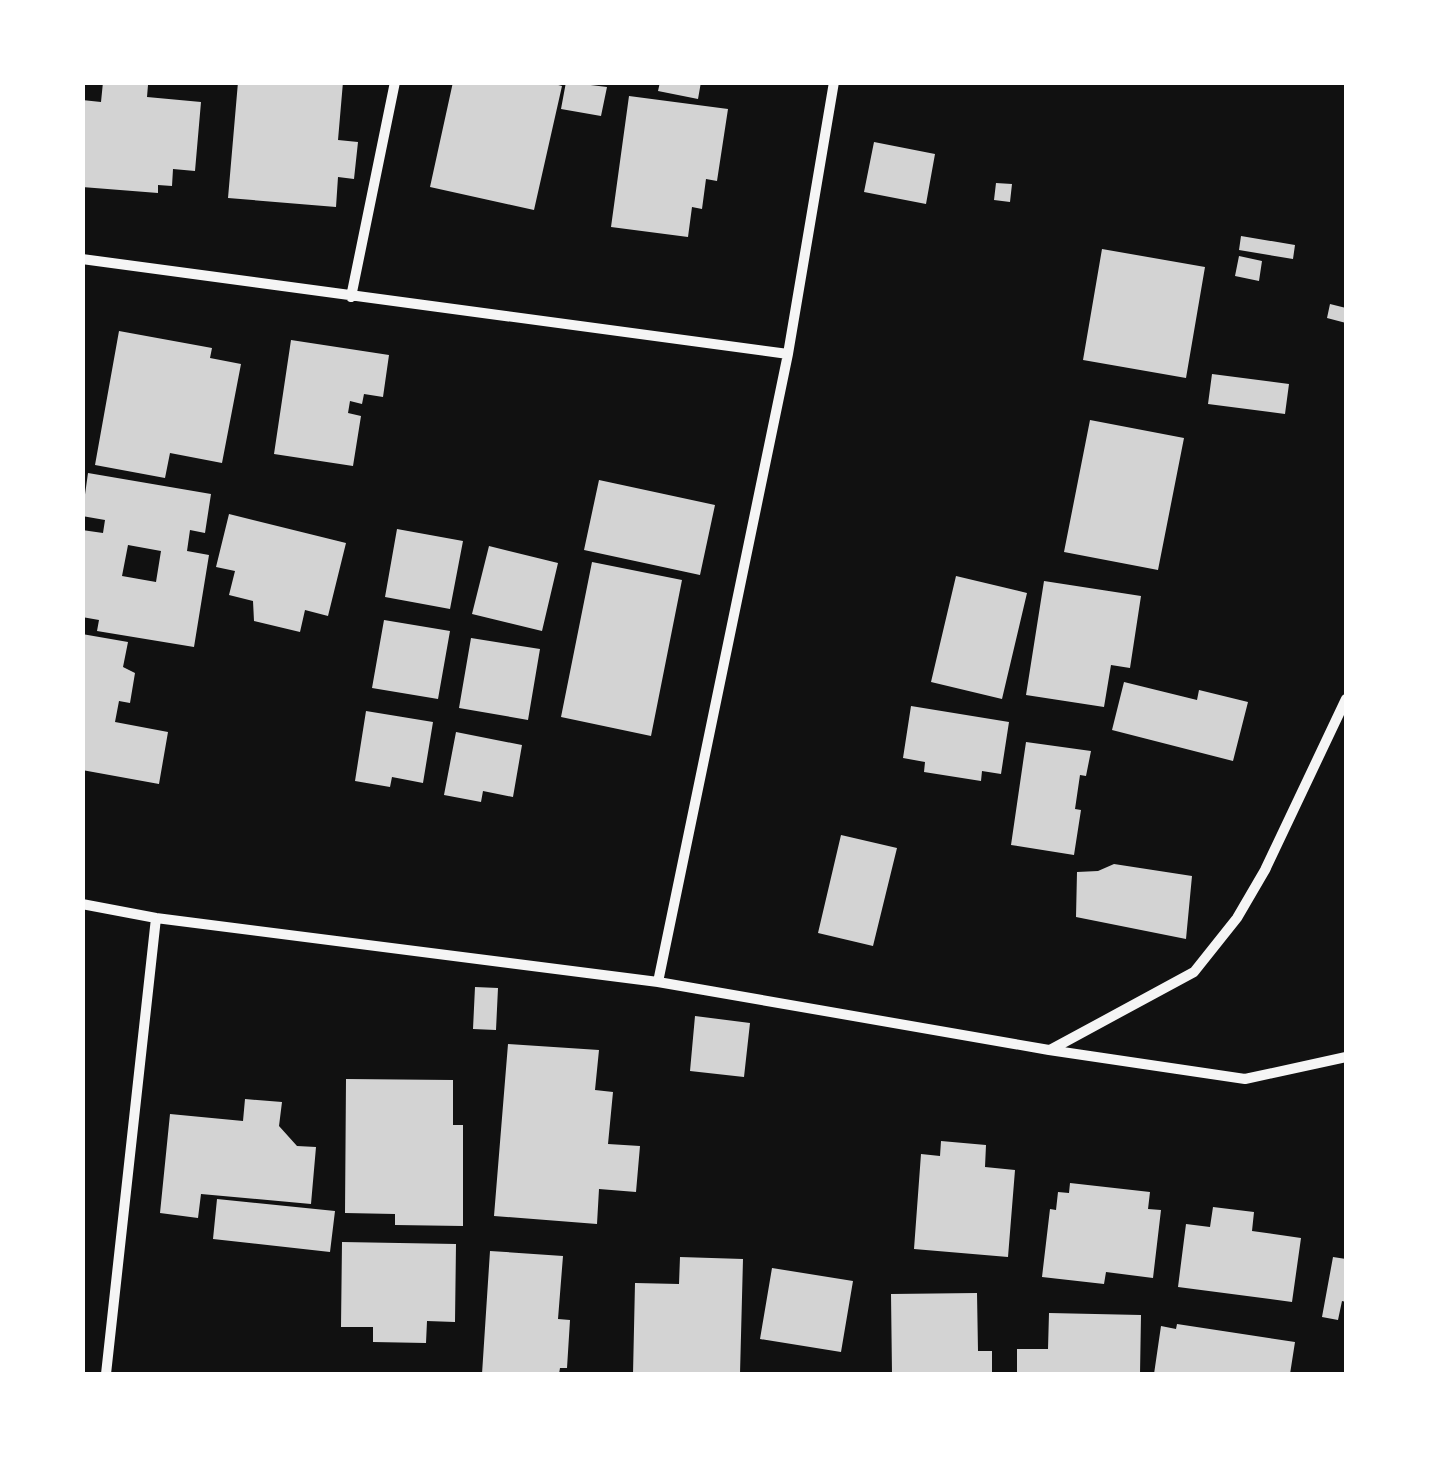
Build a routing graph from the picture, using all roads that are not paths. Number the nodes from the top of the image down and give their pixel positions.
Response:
1 (396, 82) edge
2 (834, 82) edge
3 (82, 258) edge
4 (351, 297) junction
5 (788, 354) junction
6 (1346, 699) edge
7 (82, 904) edge
8 (156, 918) junction
9 (658, 982) junction
10 (1049, 1050) junction
11 (1346, 1057) edge
12 (106, 1374) edge

1 - 4 street
2 - 5 street
3 - 4 street
4 - 5 street
5 - 9 street
6 - 10 street
7 - 8 street
8 - 9 street
8 - 12 street
9 - 10 street
10 - 11 street

